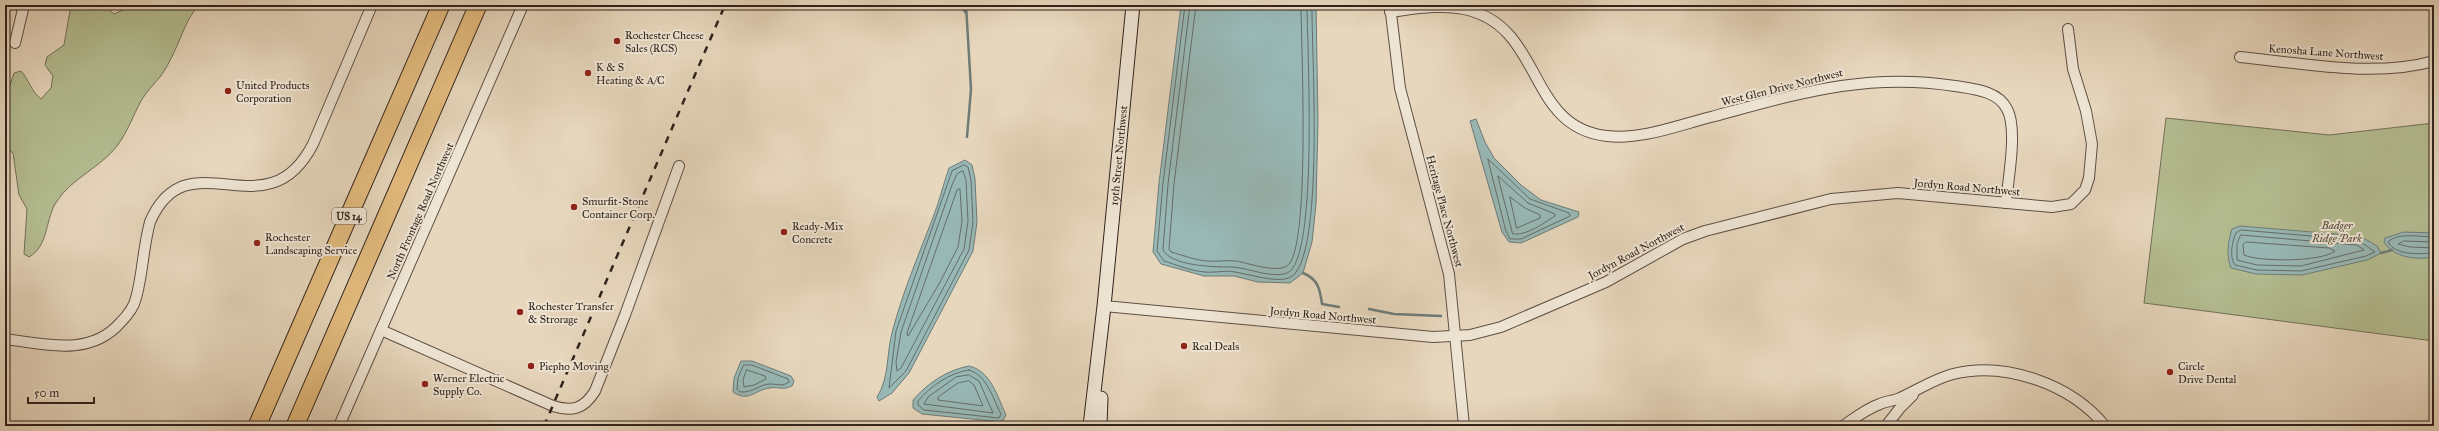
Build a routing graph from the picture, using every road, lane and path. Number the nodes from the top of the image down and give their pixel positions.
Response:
1 (24, 5) edge
2 (372, 5) edge
3 (442, 5) edge
4 (478, 5) edge
5 (523, 5) edge
6 (1133, 5) edge
7 (1390, 9) edge
8 (2068, 29) dead end
9 (15, 43) dead end
10 (2240, 57) dead end
11 (2434, 61) edge
12 (679, 166) dead end
13 (2006, 203) junction
14 (377, 236) junction
15 (1104, 306) junction
16 (381, 330) junction
17 (1455, 337) junction
18 (5, 339) edge
19 (274, 388) junction
20 (1918, 390) junction
21 (254, 426) edge
22 (257, 426) edge
23 (295, 426) edge
24 (304, 426) edge
25 (339, 426) edge
26 (1090, 426) edge
27 (1100, 426) edge
28 (1464, 426) edge
29 (1843, 426) edge
30 (1886, 426) edge
31 (2105, 426) edge

1 - 9 street
2 - 18 street
3 - 19 highway, US 14
4 - 14 highway, US 14
5 - 16 street, North Frontage Road Northwest
6 - 15 street, 19th Street Northwest
7 - 13 street, West Glen Drive Northwest
7 - 17 street, Heritage Place Northwest
8 - 13 street, Jordyn Road Northwest
10 - 11 street, Kenosha Lane Northwest
12 - 16 street
13 - 17 street, Jordyn Road Northwest
14 - 23 highway, US 14
14 - 24 highway
15 - 17 street, Jordyn Road Northwest
15 - 26 street, 19th Street Northwest
15 - 27 street, 19th Street Northwest
16 - 25 street, North Frontage Road Northwest
17 - 28 street, Heritage Place Northwest
19 - 21 highway
19 - 22 highway, US 14
20 - 29 street
20 - 30 street
20 - 31 street

